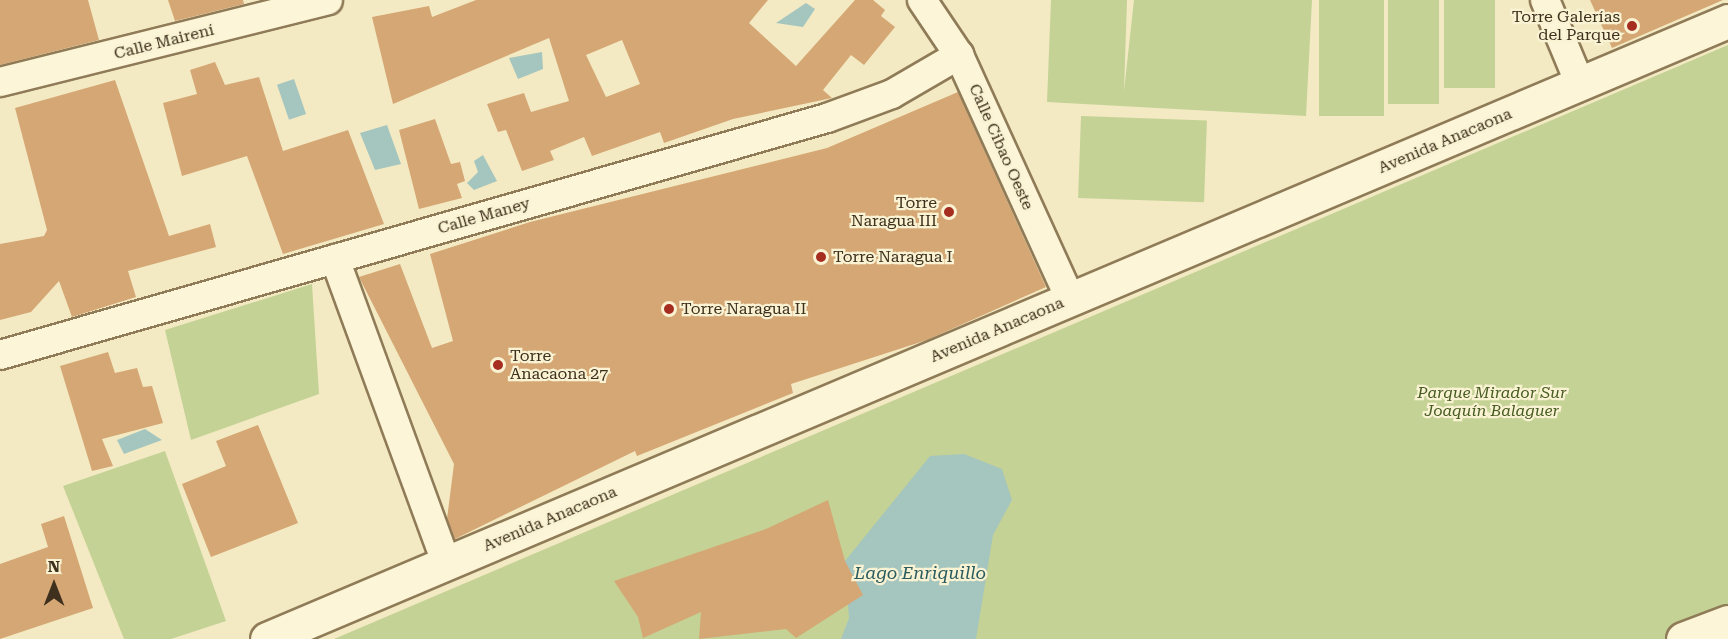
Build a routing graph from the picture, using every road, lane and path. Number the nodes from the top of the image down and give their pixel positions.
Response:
1 (328, 0) edge
2 (922, 0) edge
3 (1545, 0) edge
4 (1728, 21) edge
5 (959, 55) junction
6 (0, 82) edge
7 (1580, 84) junction
8 (335, 259) junction
9 (1070, 299) junction
10 (0, 355) edge
11 (446, 563) junction
12 (1728, 622) edge
13 (267, 639) edge
14 (1683, 639) edge

1 - 6 street, Calle Mairení
2 - 5 street, Calle Cibao Oeste
3 - 7 street
4 - 7 main road, Avenida Anacaona
5 - 8 street, Calle Maney
5 - 9 street, Calle Cibao Oeste
7 - 9 main road, Avenida Anacaona
8 - 10 street, Calle Maney
8 - 11 street
9 - 11 main road, Avenida Anacaona
11 - 13 main road, Avenida Anacaona
12 - 14 main road

